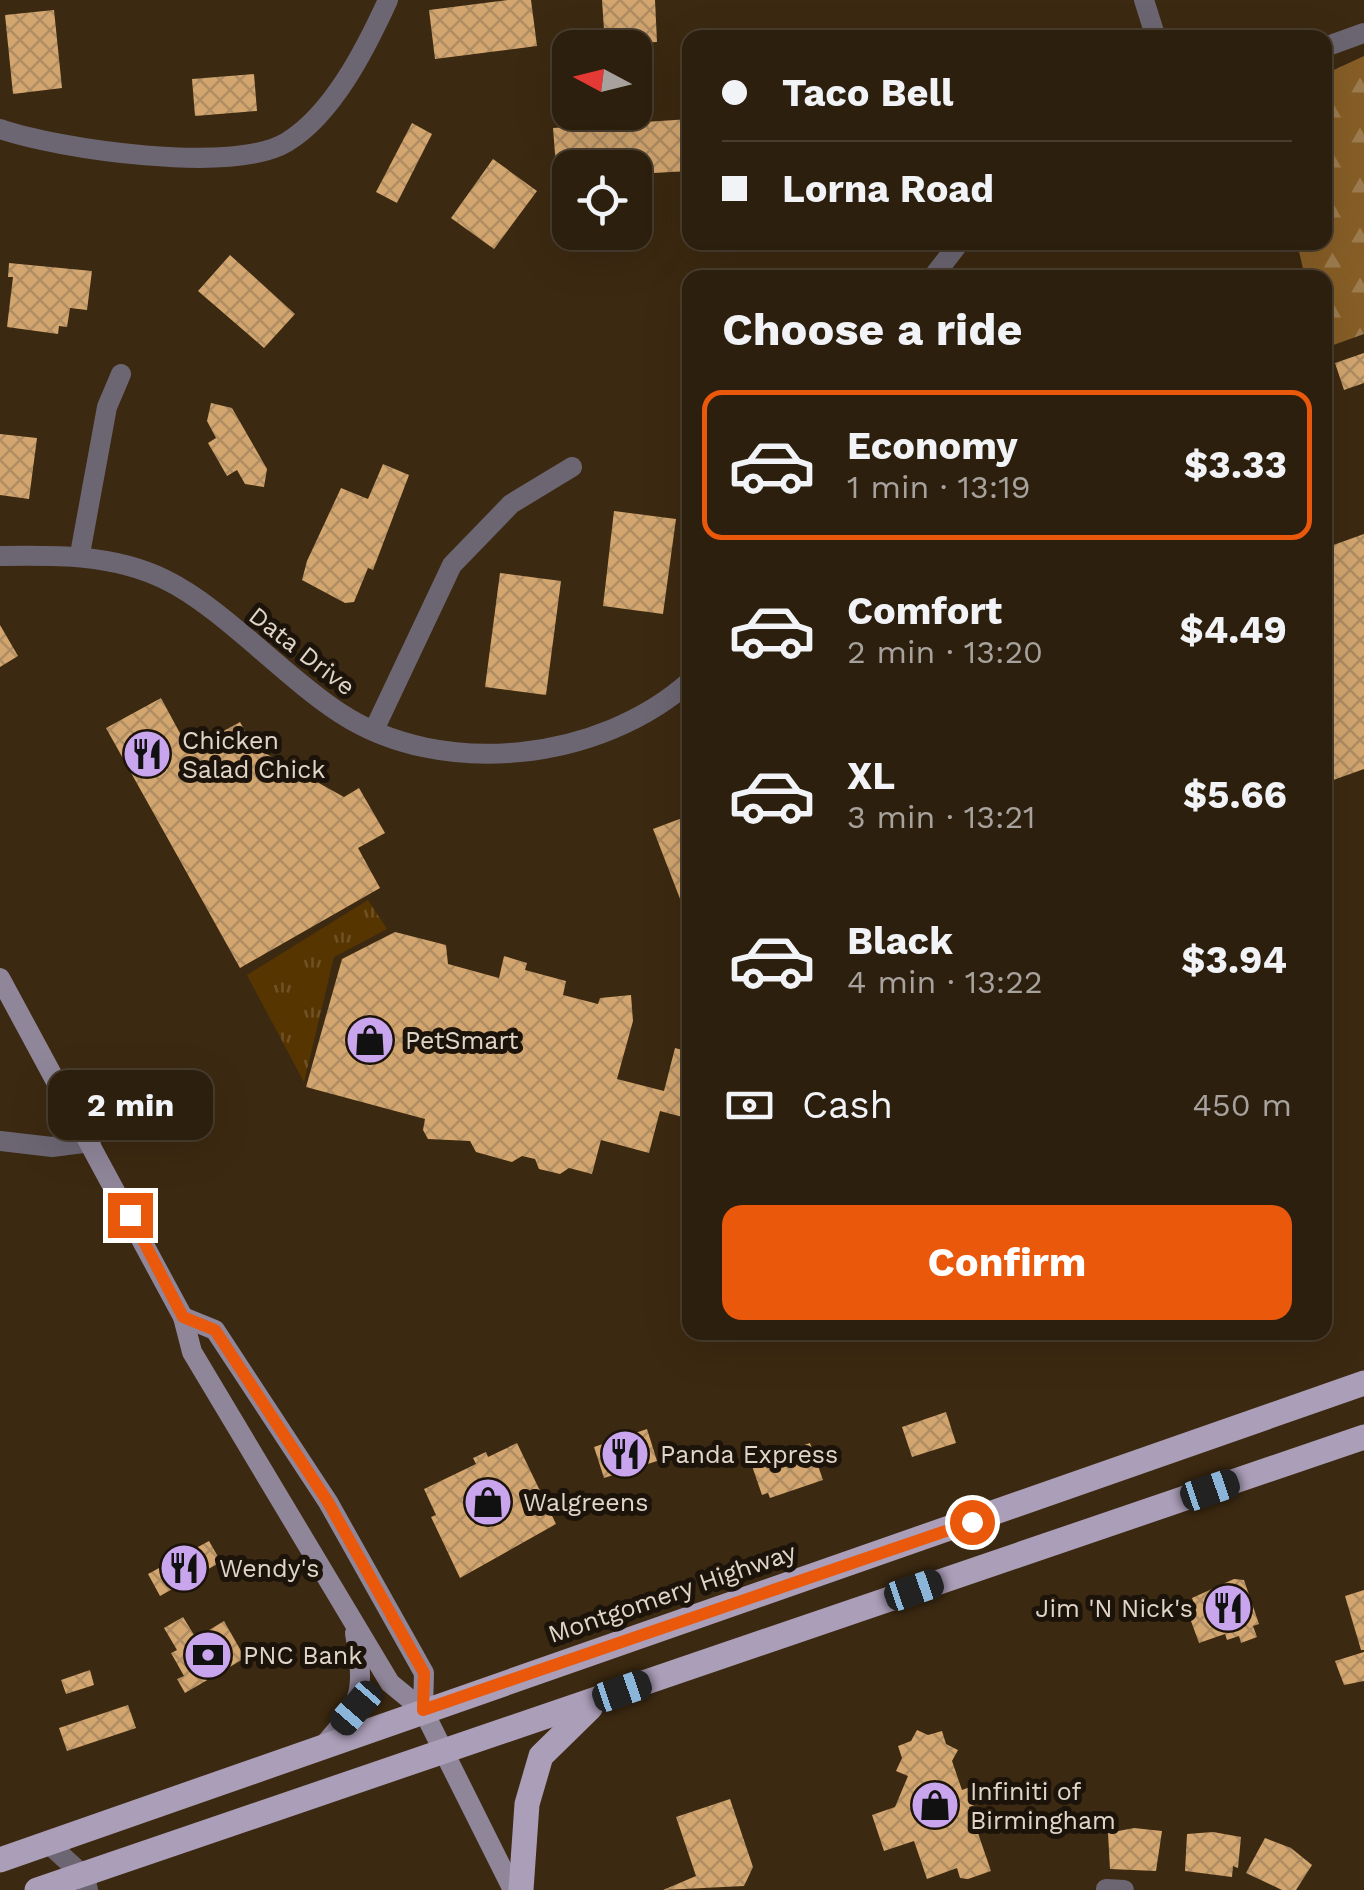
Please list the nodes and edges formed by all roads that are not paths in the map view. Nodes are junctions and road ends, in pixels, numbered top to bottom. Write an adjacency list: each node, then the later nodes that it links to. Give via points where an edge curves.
1 (388, 0): 6 (street, via 356,62 285,144 213,159 110,151)
2 (1144, 0): 3 (street)
3 (1153, 30)
4 (1364, 33): 5 (street)
5 (1332, 44)
6 (0, 128)
7 (954, 250): 8 (street)
8 (938, 270)
9 (121, 374): 11 (street, via 107,407)
10 (572, 468): 14 (street, via 511,504 452,565)
11 (80, 554): 12 (street, Data Drive); 14 (street, Data Drive, via 164,578 331,706)
12 (0, 556)
13 (682, 687): 14 (street, Data Drive, via 639,717 554,748 458,751)
14 (374, 730)
15 (0, 978): 17 (street)
16 (0, 1141): 17 (street, via 52,1147)
17 (91, 1142): 18 (street)
18 (183, 1317): 21 (street, via 192,1352); 23 (street, via 215,1330 328,1502 424,1673)
19 (1364, 1382): 23 (main road, Montgomery Highway)
20 (1364, 1437): 22 (main road)
21 (352, 1621): 23 (street, via 390,1683); 24 (street, via 362,1692)
22 (600, 1698): 25 (main road); 31 (main road, via 541,1756 527,1804)
23 (423, 1710): 24 (main road, Montgomery Highway); 25 (street)
24 (322, 1747): 26 (main road, Montgomery Highway)
25 (448, 1753): 28 (main road); 30 (street)
26 (50, 1845): 27 (main road, Montgomery Highway); 28 (street); 29 (street)
27 (0, 1860)
28 (87, 1883): 29 (main road)
29 (41, 1889)
30 (513, 1890)
31 (521, 1890)

